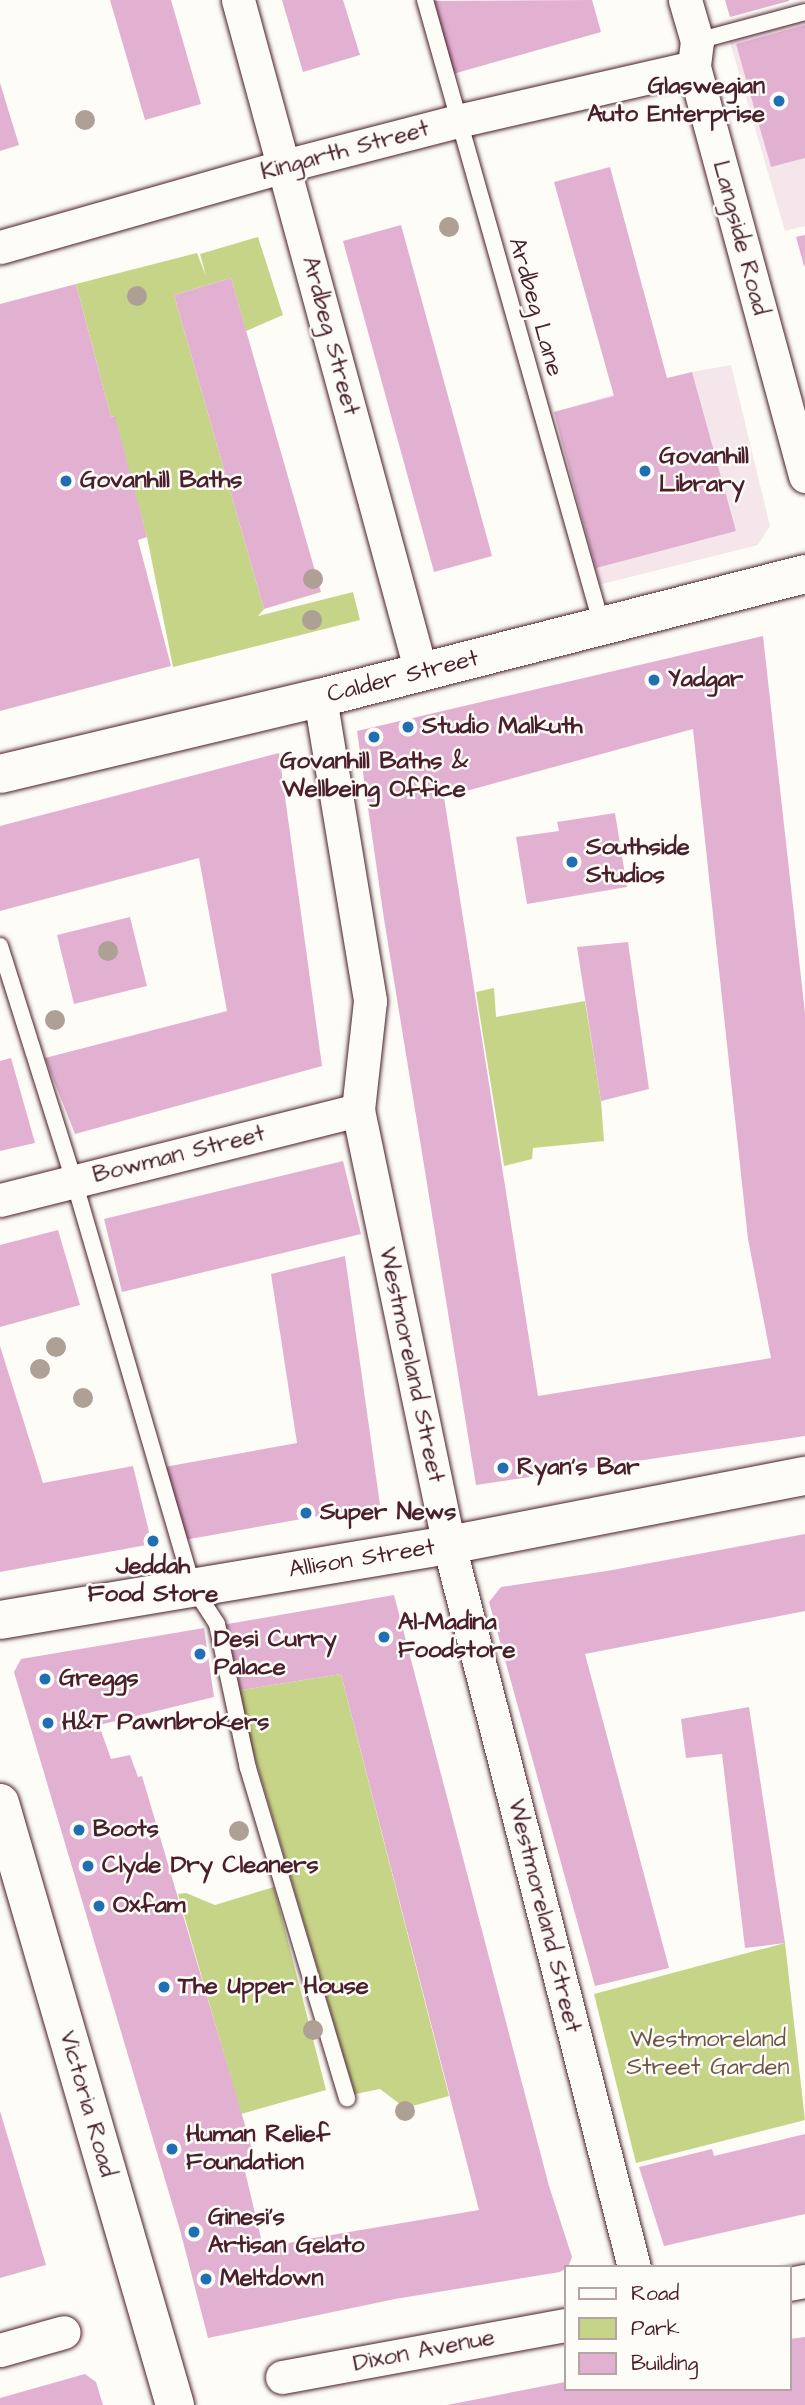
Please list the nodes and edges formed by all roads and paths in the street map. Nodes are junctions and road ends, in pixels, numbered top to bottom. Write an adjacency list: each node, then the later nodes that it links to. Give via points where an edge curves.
1 (238, 0): 7 (street, Ardbeg Street)
2 (425, 0): 6 (lane, Ardbeg Lane)
3 (685, 0): 5 (street, Langside Road)
4 (805, 12): 5 (lane)
5 (695, 54): 6 (street, Kingarth Street); 9 (street, Langside Road)
6 (458, 121): 7 (street, Kingarth Street); 11 (lane, Ardbeg Lane)
7 (284, 166): 8 (street, Kingarth Street); 12 (street, Ardbeg Street)
8 (0, 247)
9 (805, 476)
10 (805, 574): 11 (street, Calder Street)
11 (602, 626): 12 (street, Calder Street)
12 (421, 672): 13 (street, Calder Street)
13 (320, 698): 14 (street, Calder Street); 16 (street, Westmoreland Street, via 370,1001)
14 (0, 774)
15 (0, 946): 17 (lane)
16 (358, 1110): 17 (street, Bowman Street); 20 (street, Westmoreland Street)
17 (74, 1181): 18 (street, Bowman Street); 21 (lane)
18 (0, 1200)
19 (805, 1476): 20 (street, Allison Street)
20 (449, 1545): 21 (street, Allison Street); 25 (street, Westmoreland Street)
21 (193, 1587): 22 (street, Allison Street); 24 (lane, via 217,1625 248,1768)
22 (0, 1620)
23 (0, 1803): 30 (street, Victoria Road)
24 (347, 2099)
25 (633, 2265)
26 (564, 2325): 29 (street, Dixon Avenue)
27 (64, 2332): 28 (street)
28 (0, 2350)
29 (282, 2377)
30 (175, 2405)

